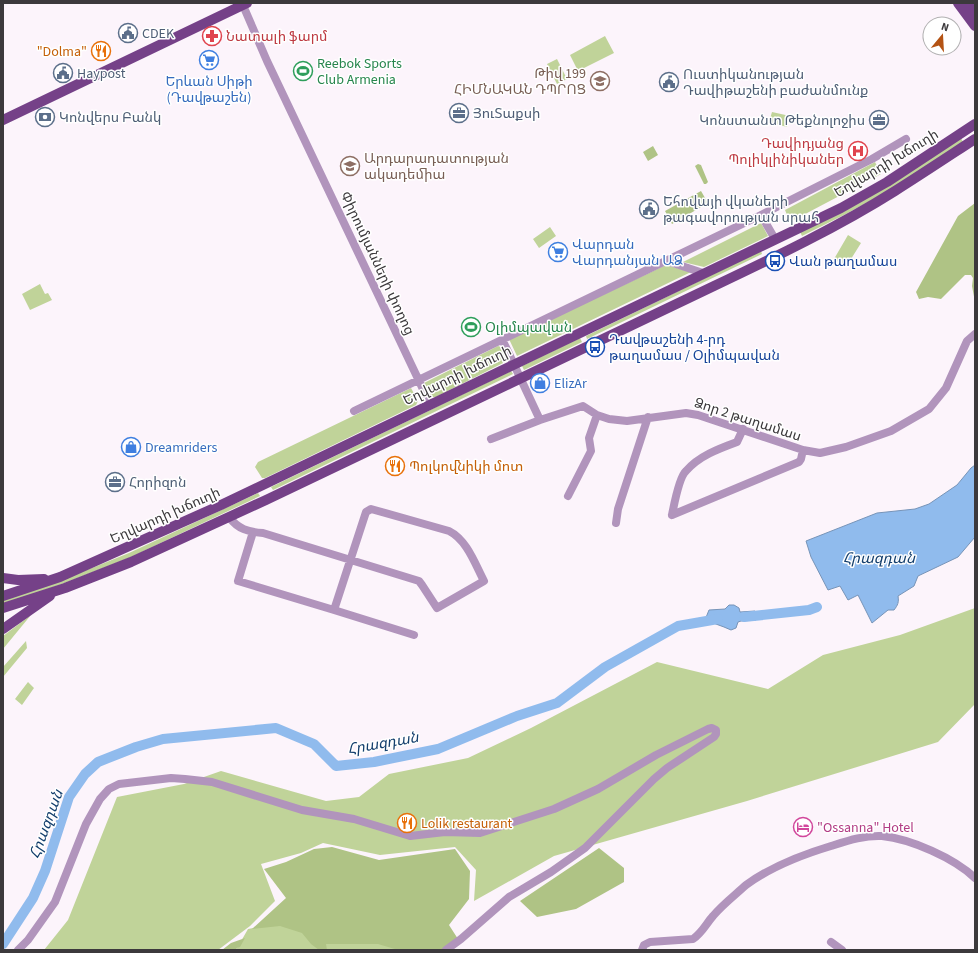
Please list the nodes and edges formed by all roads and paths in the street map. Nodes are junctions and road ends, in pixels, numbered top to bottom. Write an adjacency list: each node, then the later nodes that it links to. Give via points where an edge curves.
1 (243, 3): 6 (main road); 7 (main road); 22 (street, Փիրումյանների փողոց, via 268,62)
2 (958, 3): 5 (main road)
3 (968, 3): 4 (main road)
4 (975, 13)
5 (975, 26)
6 (3, 117)
7 (3, 120)
8 (975, 124): 9 (main road, Եղվարդի խճուղի)
9 (964, 132): 11 (main road); 13 (main road, Եղվարդի խճուղի, via 887,182)
10 (906, 139): 12 (street)
11 (973, 141): 15 (main road, Եղվարդի խճուղի, via 889,194)
12 (761, 215): 14 (street); 16 (street)
13 (793, 231): 14 (main road, Եղվարդի խճուղի); 15 (main road)
14 (775, 239): 17 (main road, Եղվարդի խճուղի)
15 (799, 244): 21 (main road, Եղվարդի խճուղի)
16 (667, 262): 17 (street); 19 (street)
17 (703, 273): 20 (main road, Եղվարդի խճուղի)
18 (975, 334): 30 (street, via 967,341 946,388 929,409 891,431 846,447 820,453)
19 (502, 339): 20 (street); 22 (street)
20 (514, 364): 21 (street); 23 (main road, Եղվարդի խճուղի)
21 (520, 378): 27 (street); 33 (main road, Եղվարդի խճուղի)
22 (418, 380): 23 (street, Փիրումյանների փողոց); 24 (street)
23 (430, 404): 31 (main road, Եղվարդի խճուղի)
24 (354, 411)
25 (597, 415): 26 (street, Ձոր 2 թաղամաս, via 627,421); 27 (street, Ձոր 2 թաղամաս, via 583,406); 32 (street, via 589,438 591,451)
26 (648, 417): 28 (street, Ձոր 2 թաղամաս, via 686,413); 35 (street, via 618,509)
27 (540, 420): 29 (street)
28 (743, 429): 30 (street, Ձոր 2 թաղամաս); 30 (street, Ձոր 2 թաղամաս, via 737,442 707,454 684,472 672,515 799,462)
29 (491, 439)
30 (803, 450)
31 (261, 486): 33 (main road); 38 (main road, Եղվարդի խճուղի)
32 (568, 496)
33 (266, 500): 34 (main road, Եղվարդի խճուղի)
34 (229, 517): 36 (street, via 236,527); 40 (main road, Եղվարդի խճուղի, via 131,562)
35 (616, 523)
36 (253, 532): 37 (street); 43 (street, via 238,581)
37 (350, 560): 37 (street, via 366,512 371,510 456,535 484,581 437,608 418,581); 43 (street)
38 (60, 577): 39 (main road, via 35,580); 41 (main road, Եղվարդի խճուղի)
39 (3, 578)
40 (65, 588): 42 (main road, Եղվարդի խճուղի); 44 (main road)
41 (3, 596)
42 (3, 608)
43 (334, 610): 45 (street)
44 (3, 629)
45 (414, 635)
46 (975, 878): 50 (street, via 955,863 922,848 882,836 864,837 806,854 760,875 726,902 694,940 650,942 644,945)
47 (831, 942): 51 (street)
48 (18, 950): 49 (street, via 55,902 86,824 100,799 108,789 119,784 171,778 212,782 302,810 354,819 410,836 445,832 480,833 554,808 598,789 656,755 712,728 716,730 714,738 654,779 585,848 509,897)
49 (446, 950)
50 (642, 950)
51 (842, 950)

